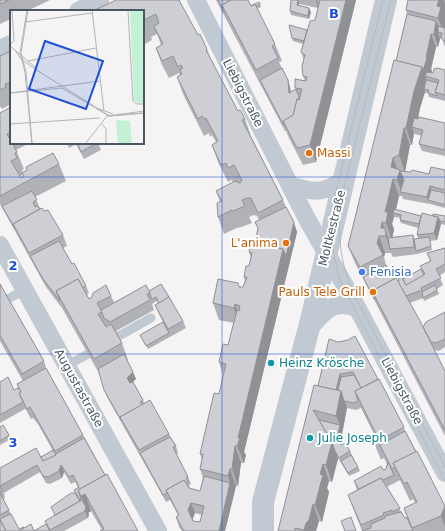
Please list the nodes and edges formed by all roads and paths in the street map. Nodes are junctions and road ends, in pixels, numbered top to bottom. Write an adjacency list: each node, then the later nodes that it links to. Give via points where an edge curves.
1 (100, 0): 4 (street)
2 (196, 0): 8 (street, Liebigstraße)
3 (386, 0): 7 (street, Moltkestraße)
4 (80, 10)
5 (10, 44): 6 (street)
6 (0, 49)
7 (344, 180): 8 (street, via 332,188 320,191); 10 (street, Moltkestraße)
8 (290, 185): 10 (street, Liebigstraße)
9 (0, 245): 11 (street, Augustastraße)
10 (326, 253): 13 (street, Liebigstraße); 15 (street, Moltkestraße)
11 (24, 290): 12 (lane); 18 (street, Augustastraße)
12 (6, 300)
13 (358, 309): 15 (street, via 345,304 335,306); 19 (street, Liebigstraße)
14 (151, 318): 16 (lane)
15 (309, 329): 20 (street, Moltkestraße)
16 (110, 341)
17 (88, 354): 18 (lane)
18 (66, 366): 21 (street, Augustastraße)
19 (445, 473)
20 (263, 502): 22 (street, Moltkestraße); 23 (street, Moltkestraße)
21 (158, 531)
22 (247, 531)
23 (263, 531)

